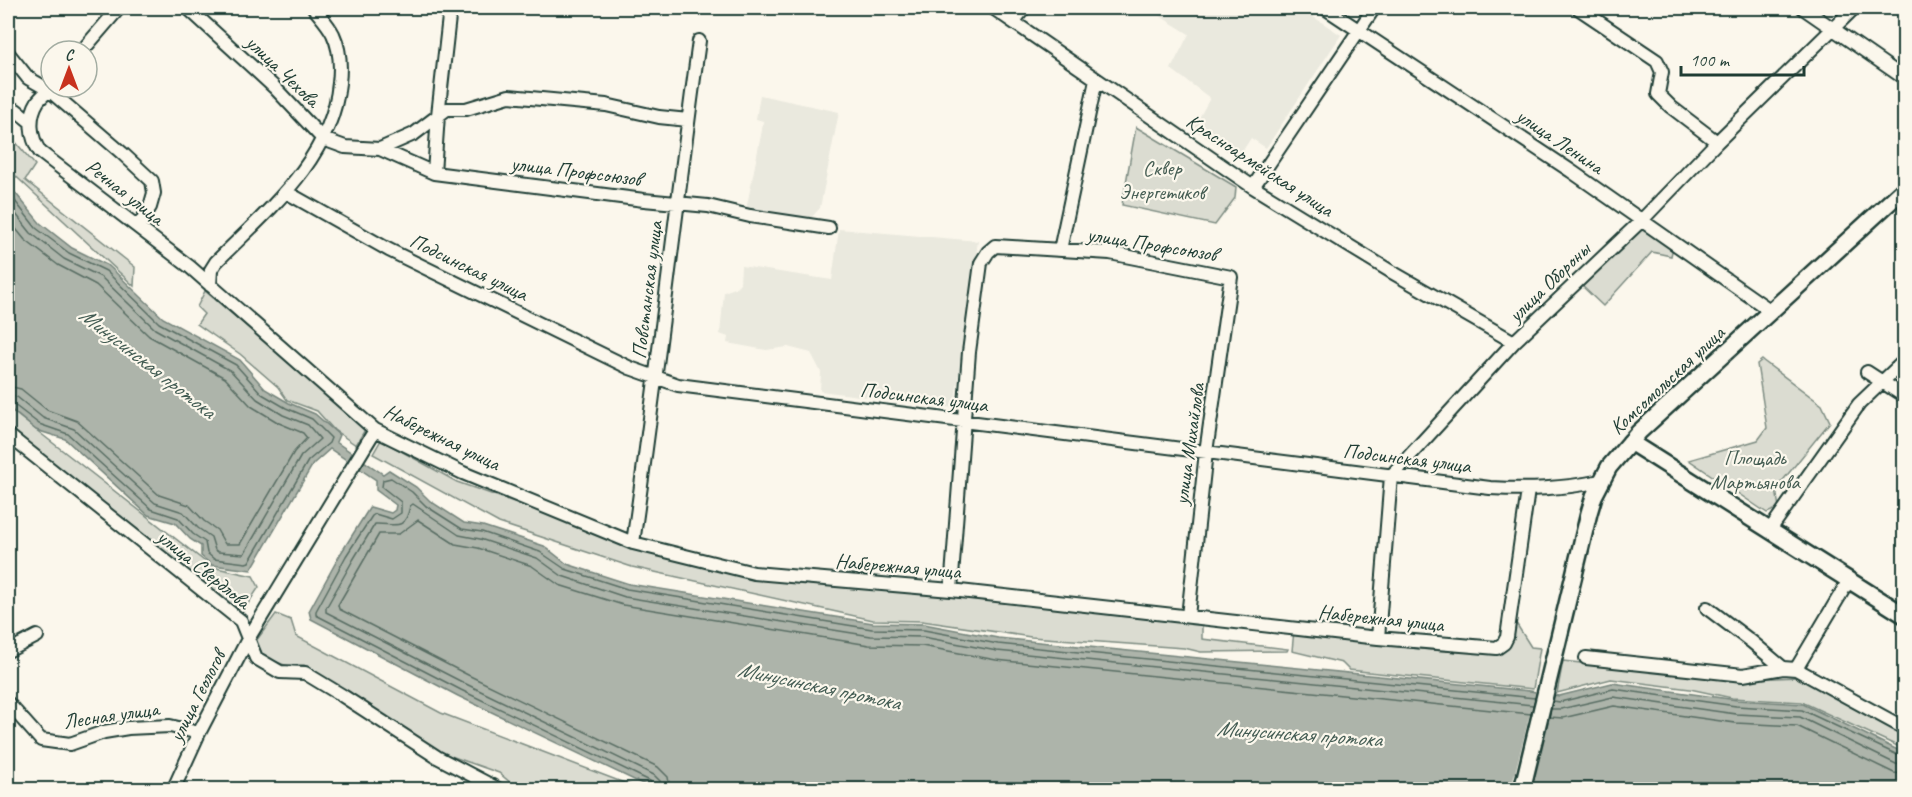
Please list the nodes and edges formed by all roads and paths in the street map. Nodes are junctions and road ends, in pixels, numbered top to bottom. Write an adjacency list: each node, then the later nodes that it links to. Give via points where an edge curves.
1 (119, 8): 15 (street)
2 (188, 8): 27 (street, улица Чехова, via 274,87)
3 (314, 8): 27 (street, via 333,33 341,63 337,102)
4 (450, 8): 24 (street)
5 (993, 8): 12 (street, Красноармейская улица)
6 (1024, 8): 12 (street)
7 (1325, 8): 14 (street, улица Ленина)
8 (1374, 8): 14 (street)
9 (1578, 8): 28 (street, via 1657,61 1662,72 1658,94)
10 (1803, 8): 13 (street)
11 (1854, 8): 13 (street, улица Обороны)
12 (1014, 21): 19 (street, Красноармейская улица)
13 (1834, 28): 18 (street); 28 (street, улица Обороны)
14 (1358, 30): 31 (street); 35 (street, улица Ленина)
15 (92, 39)
16 (699, 41): 25 (street, Повстанская улица)
17 (8, 53): 20 (street, via 28,78)
18 (1905, 78)
19 (1096, 80): 31 (street, Красноармейская улица); 38 (street)
20 (39, 84)
21 (41, 99): 26 (street)
22 (61, 99): 36 (street, via 152,181 152,200)
23 (8, 109): 26 (street, via 16,110)
24 (438, 115): 25 (street, via 447,109 465,109 509,96 606,105); 29 (street, via 414,134); 30 (street)
25 (688, 120): 34 (street, Повстанская улица)
26 (31, 122): 36 (street, Речная улица, via 34,143 40,152)
27 (323, 139): 29 (street, улица Профсоюзов, via 345,147); 33 (street)
28 (1717, 142): 35 (street, улица Обороны)
29 (380, 149): 30 (street, улица Профсоюзов)
30 (434, 173): 34 (street, улица Профсоюзов)
31 (1253, 187): 42 (street, Красноармейская улица)
32 (1905, 189): 41 (main road, Комсомольская улица)
33 (286, 192): 40 (street, via 216,262); 45 (street, Подсинская улица, via 400,255)
34 (677, 202): 37 (street, улица Профсоюзов); 45 (street, Повстанская улица)
35 (1642, 220): 41 (street, улица Ленина); 42 (street, улица Обороны)
36 (138, 227): 40 (street, Речная улица)
37 (829, 228)
38 (1060, 250): 39 (street, улица Профсоюзов, via 1110,253); 48 (street, улица Профсоюзов, via 995,246 981,263)
39 (1231, 277): 52 (street, улица Михайлова)
40 (210, 285): 49 (street, Набережная улица)
41 (1771, 311): 51 (main road, Комсомольская улица)
42 (1514, 342): 53 (street, улица Обороны)
43 (1905, 361): 46 (street)
44 (1867, 372): 46 (street)
45 (657, 378): 48 (street, Подсинская улица, via 678,385); 57 (street, Повстанская улица)
46 (1881, 381): 47 (street); 56 (street, via 1859,404)
47 (1905, 396)
48 (963, 422): 52 (street, Подсинская улица); 59 (street)
49 (375, 430): 57 (street, Набережная улица, via 463,473); 65 (street, улица Геологов)
50 (8, 435): 65 (street, улица Свердлова, via 241,621)
51 (1630, 442): 54 (main road, Комсомольская улица); 56 (main road)
52 (1206, 452): 53 (street, Подсинская улица); 62 (street, улица Михайлова)
53 (1391, 476): 55 (street, Подсинская улица); 64 (street)
54 (1601, 481): 55 (street, Подсинская улица); 75 (main road, Комсомольская улица, via 1589,513)
55 (1528, 490): 64 (street, Набережная улица, via 1504,643 1487,648)
56 (1769, 531): 58 (main road)
57 (633, 543): 59 (street, Набережная улица, via 754,573)
58 (1849, 580): 61 (main road); 69 (street)
59 (951, 590): 62 (street, Набережная улица)
60 (1707, 608): 68 (street)
61 (1905, 615)
62 (1188, 616): 64 (street, Набережная улица)
63 (37, 636): 66 (street)
64 (1378, 638)
65 (248, 639): 72 (street, улица Геологов); 74 (street, улица Свердлова, via 256,658 280,672 305,674 436,757)
66 (8, 651)
67 (1586, 658): 68 (street, via 1743,675)
68 (1783, 668): 69 (street)
69 (1796, 669): 71 (street)
70 (8, 703): 72 (street, Лесная улица, via 41,740 70,744 104,732 170,726)
71 (1905, 728)
72 (199, 733): 73 (street, улица Геологов)
73 (173, 789)
74 (500, 789)
75 (1522, 789)

